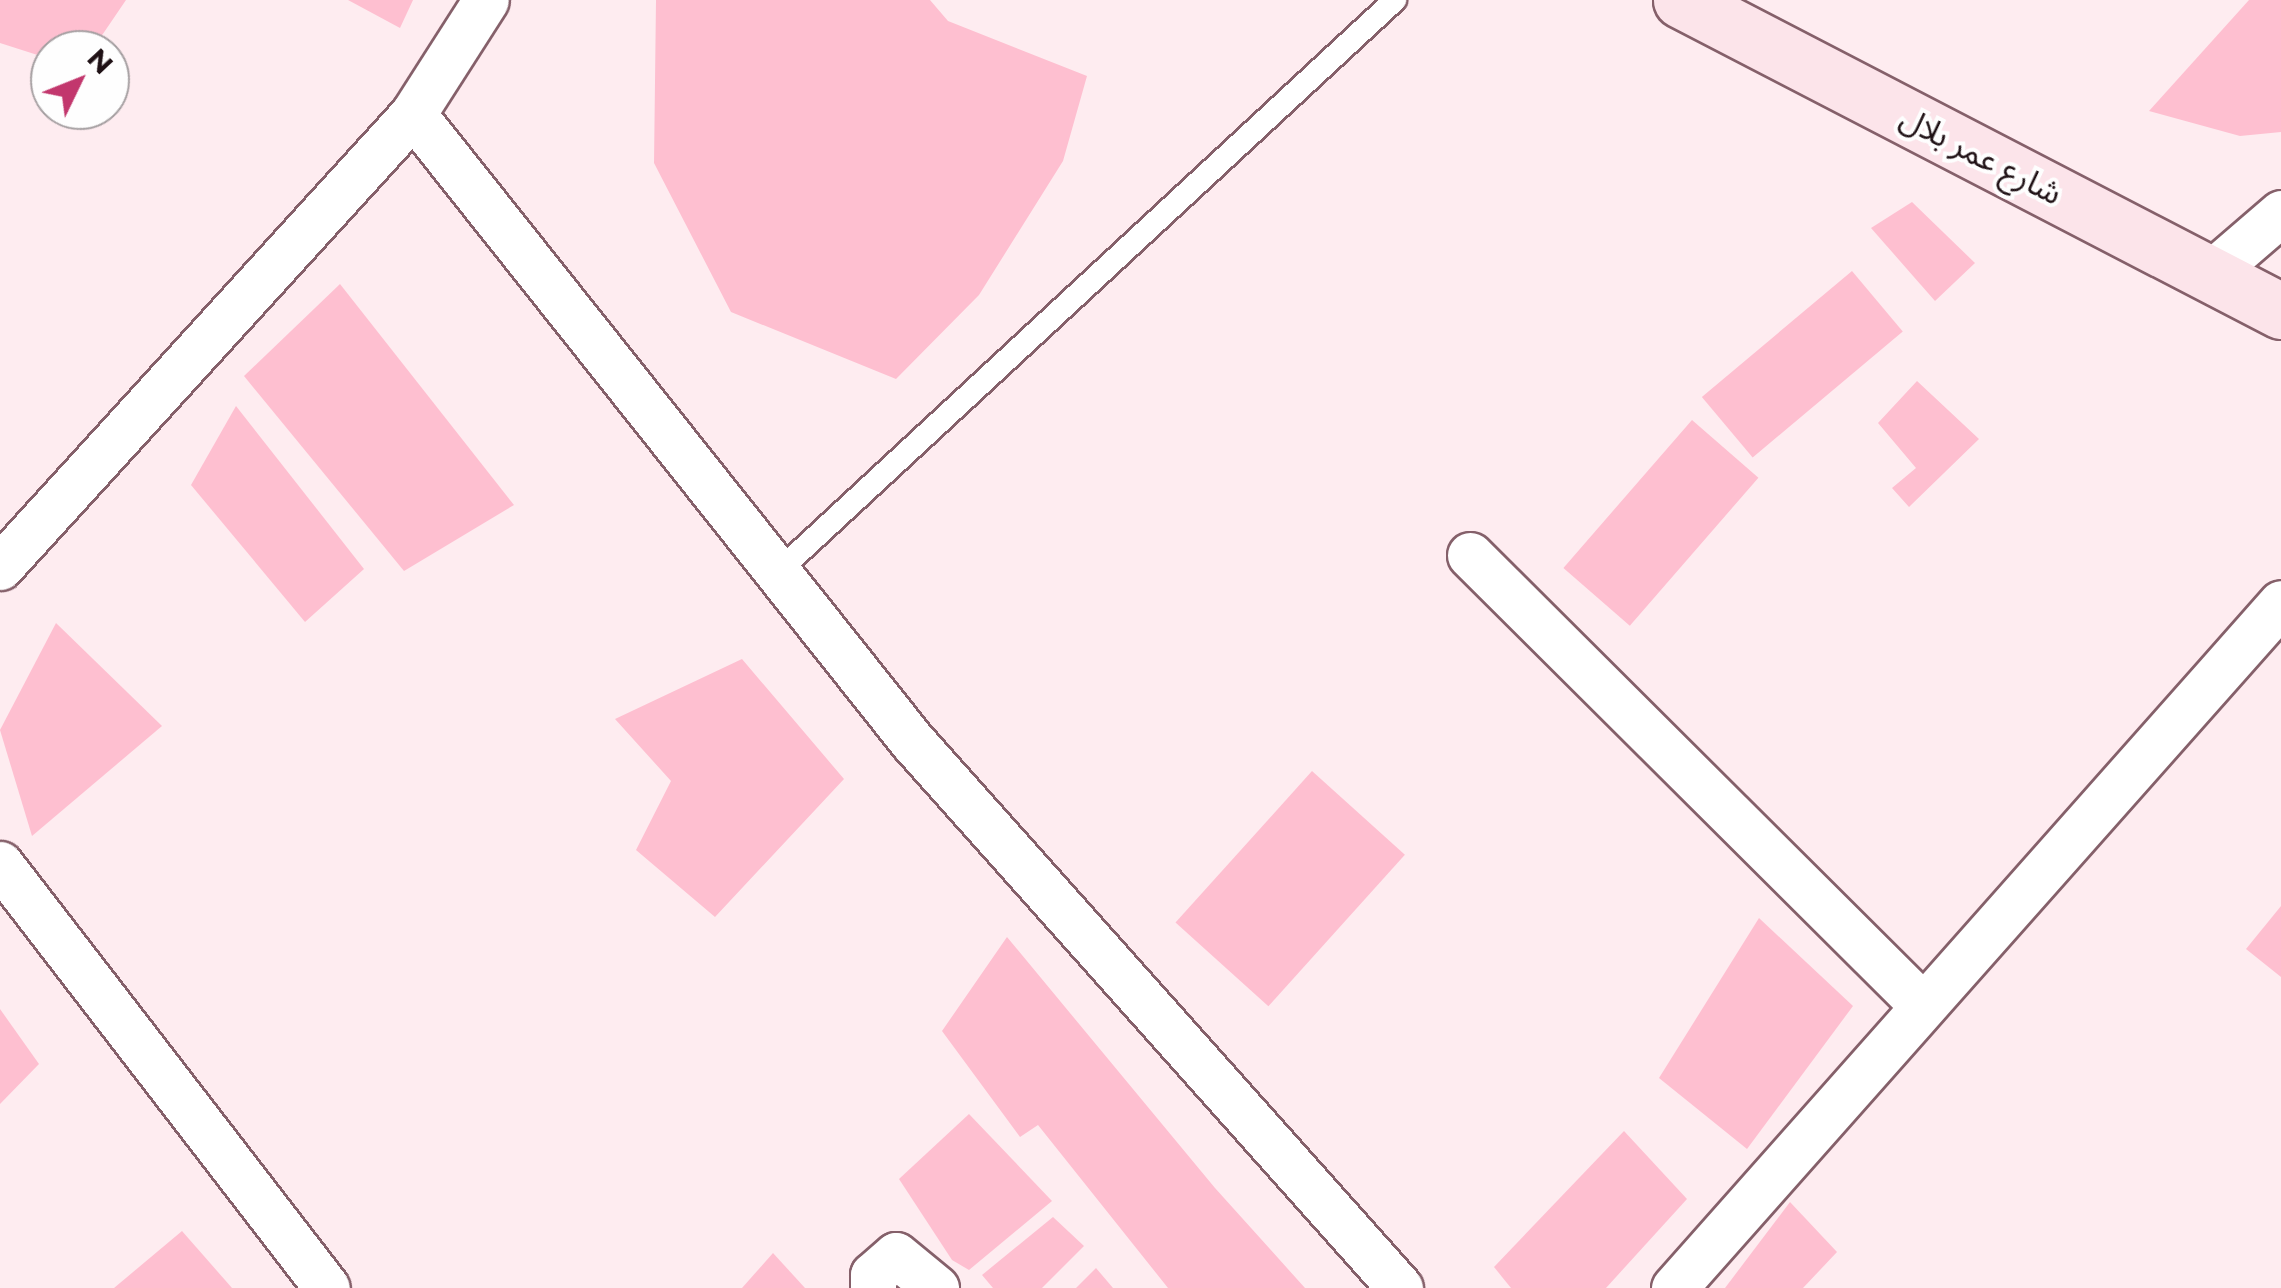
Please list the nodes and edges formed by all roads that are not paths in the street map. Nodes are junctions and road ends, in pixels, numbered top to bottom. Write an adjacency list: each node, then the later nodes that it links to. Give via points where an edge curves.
1 (486, 0): 4 (street)
2 (1394, 0): 10 (lane)
3 (1681, 0): 6 (street, شارع عمر بلال)
4 (413, 114): 9 (street); 10 (street)
5 (2281, 213): 6 (street)
6 (2209, 275): 7 (street, شارع عمر بلال)
7 (2281, 311)
8 (1470, 555): 13 (street)
9 (0, 567)
10 (782, 568): 17 (street, via 912,741)
11 (2281, 603): 13 (street)
12 (0, 864): 14 (street)
13 (1922, 1006): 18 (street)
14 (327, 1288)
15 (873, 1288): 16 (street, via 873,1275 896,1255 908,1256)
16 (936, 1288)
17 (1400, 1288)
18 (1674, 1288)

